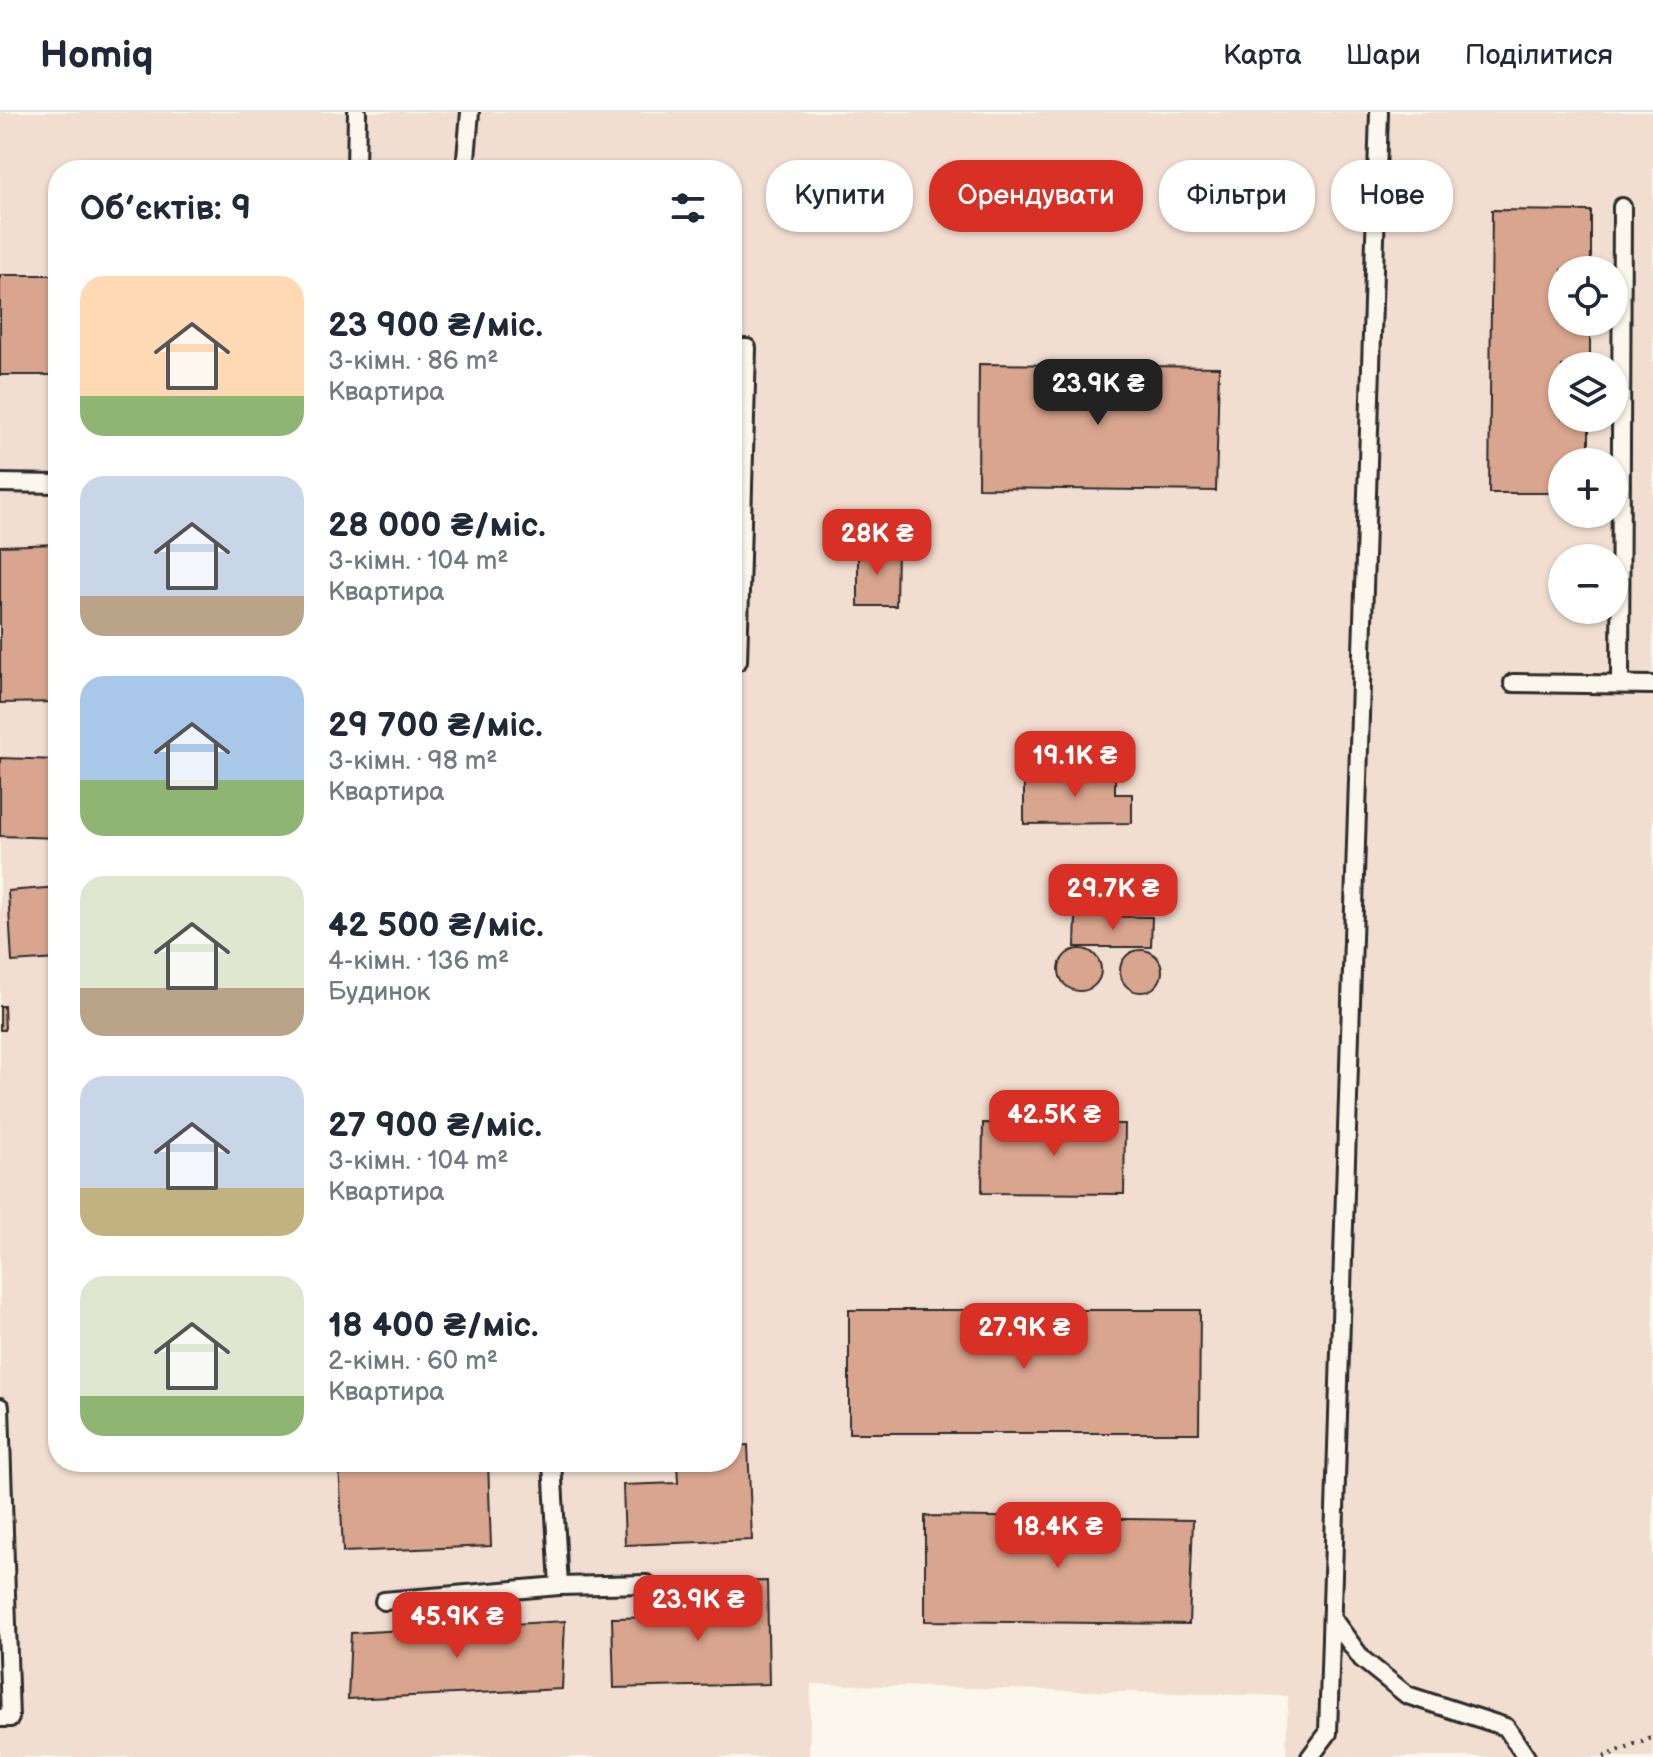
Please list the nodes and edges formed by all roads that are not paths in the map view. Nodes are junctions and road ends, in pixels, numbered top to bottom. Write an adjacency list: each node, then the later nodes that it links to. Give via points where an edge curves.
1 (357, 112): 4 (lane)
2 (470, 112): 5 (lane)
3 (1379, 112): 19 (lane)
4 (356, 160)
5 (466, 160)
6 (1622, 207): 12 (lane)
7 (742, 348): 10 (lane, via 747,348)
8 (0, 483): 9 (lane)
9 (48, 484)
10 (742, 522)
11 (1513, 683): 12 (lane)
12 (1620, 684): 13 (lane)
13 (1653, 685)
14 (0, 1407): 20 (lane, via 10,1718)
15 (554, 1472): 17 (lane)
16 (647, 1584): 17 (lane)
17 (559, 1586): 18 (lane)
18 (384, 1601)
19 (1332, 1618): 21 (lane, via 1328,1733); 22 (lane, via 1362,1659 1407,1695 1506,1727)
20 (0, 1718)
21 (1310, 1757)
22 (1526, 1757)

